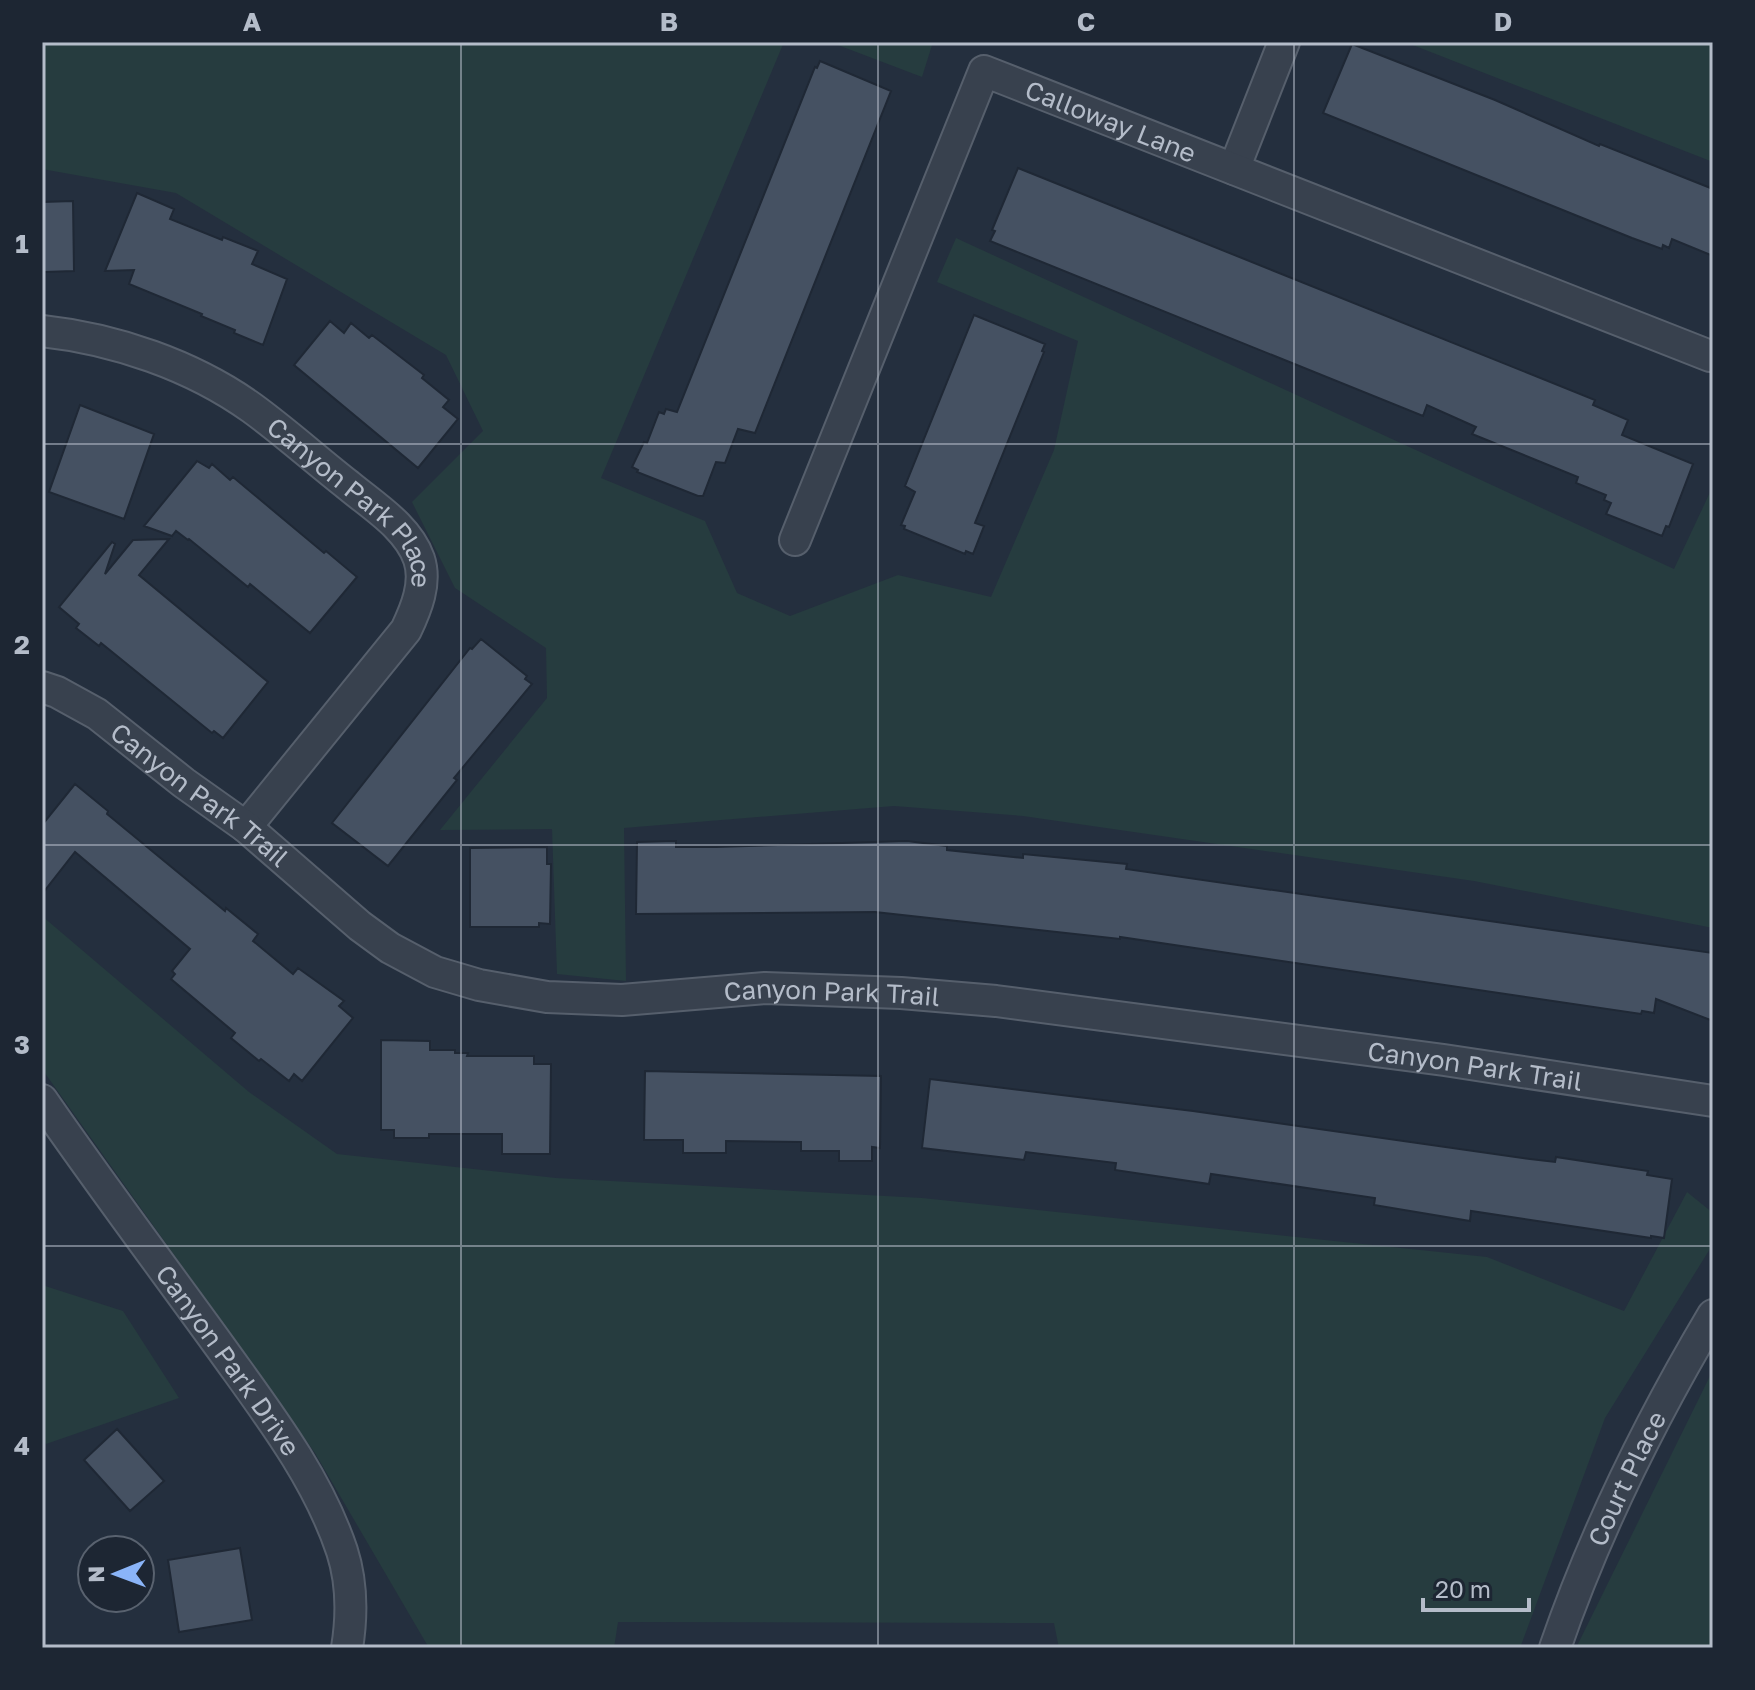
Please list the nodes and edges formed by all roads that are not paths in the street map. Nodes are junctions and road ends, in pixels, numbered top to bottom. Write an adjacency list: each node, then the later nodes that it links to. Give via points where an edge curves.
1 (1284, 42): 2 (street)
2 (1234, 169): 4 (street, Calloway Lane); 5 (street, Calloway Lane, via 984,71)
3 (42, 331): 7 (street, Canyon Park Place, via 74,334 167,362 251,407 396,524 419,560 417,607 406,630)
4 (1710, 356)
5 (795, 540)
6 (42, 687): 7 (street, Canyon Park Trail, via 97,714)
7 (246, 827): 9 (street, Canyon Park Trail, via 390,948 435,972 493,987 547,997 622,1000 765,988 996,1001)
8 (42, 1100): 11 (street, Canyon Park Drive, via 279,1428 322,1503 347,1572)
9 (1713, 1101)
10 (1713, 1315): 12 (street, Court Place, via 1607,1518)
11 (347, 1648)
12 (1555, 1648)

